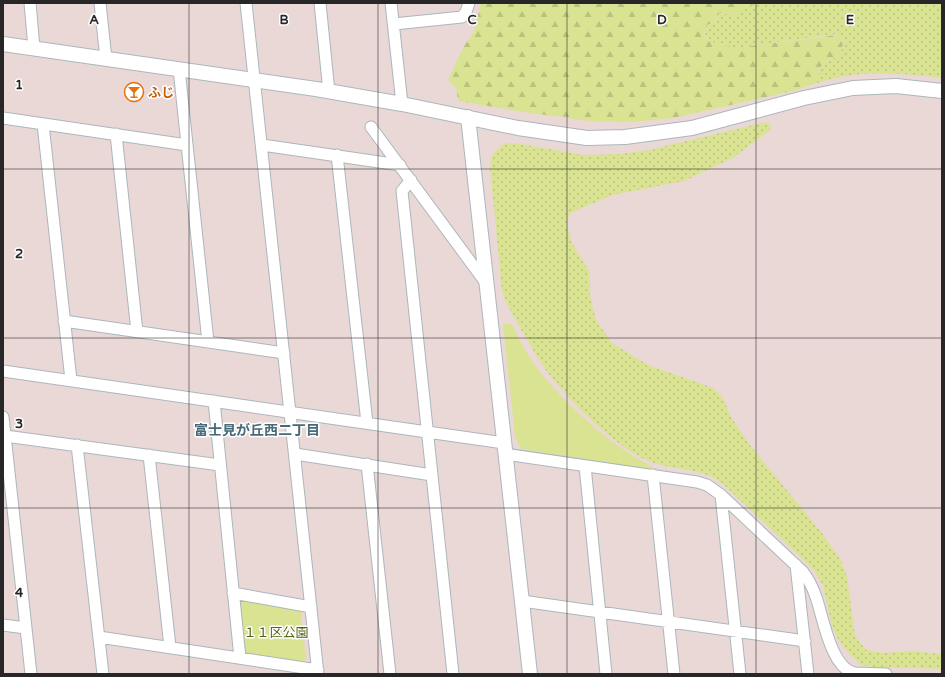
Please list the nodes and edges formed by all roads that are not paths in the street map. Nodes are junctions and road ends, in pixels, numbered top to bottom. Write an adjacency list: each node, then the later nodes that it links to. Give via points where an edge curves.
1 (30, 3): 9 (street)
2 (100, 3): 10 (street)
3 (246, 3): 12 (street)
4 (320, 3): 14 (street)
5 (391, 3): 7 (street)
6 (469, 3): 7 (street, via 462,17)
7 (394, 24): 15 (street)
8 (3, 44): 9 (street)
9 (34, 48): 10 (street)
10 (106, 59): 11 (street)
11 (178, 69): 12 (street); 22 (street)
12 (255, 80): 14 (street); 21 (street)
13 (942, 91): 16 (street, via 896,86 853,88 794,100 692,128 613,138 558,134)
14 (329, 92): 15 (street)
15 (402, 104): 16 (street)
16 (468, 117): 26 (street)
17 (3, 118): 18 (street)
18 (43, 124): 20 (street); 27 (street)
19 (371, 127): 24 (street)
20 (116, 134): 22 (street); 28 (street)
21 (262, 144): 23 (street); 30 (street)
22 (186, 145): 29 (street)
23 (337, 155): 24 (street); 36 (street)
24 (400, 164): 25 (street)
25 (411, 180): 26 (street); 37 (street, via 402,191)
26 (486, 283): 40 (street)
27 (64, 321): 28 (street); 32 (street)
28 (137, 332): 29 (street)
29 (208, 342): 30 (street)
30 (284, 353): 34 (street)
31 (3, 370): 32 (street)
32 (70, 380): 33 (street)
33 (214, 401): 34 (street); 44 (street)
34 (290, 412): 36 (street); 41 (street)
35 (3, 417): 38 (street)
36 (367, 423): 37 (street)
37 (427, 432): 40 (street); 46 (street)
38 (5, 436): 39 (street); 56 (street)
39 (77, 445): 42 (street); 58 (street)
40 (505, 449): 45 (street); 51 (street)
41 (295, 454): 43 (street); 52 (street)
42 (149, 455): 44 (street); 60 (street)
43 (367, 464): 46 (street); 65 (street)
44 (220, 465): 50 (street)
45 (585, 466): 47 (street); 53 (street)
46 (432, 475): 66 (street)
47 (653, 476): 48 (street, via 704,483); 54 (street)
48 (721, 495): 49 (street); 57 (street)
49 (796, 565): 59 (street); 72 (street, via 813,589 838,661 851,672)
50 (233, 593): 52 (street); 61 (street)
51 (522, 601): 53 (street); 67 (street)
52 (311, 607): 62 (street)
53 (600, 612): 54 (street); 68 (street)
54 (668, 621): 57 (street); 69 (street)
55 (3, 625): 56 (street)
56 (26, 628): 63 (street)
57 (735, 632): 59 (street); 70 (street)
58 (99, 637): 60 (street); 64 (street)
59 (805, 641): 71 (street)
60 (170, 647): 61 (street)
61 (240, 658): 62 (street)
62 (318, 672)
63 (31, 674)
64 (103, 674)
65 (390, 674)
66 (453, 674)
67 (530, 674)
68 (606, 674)
69 (674, 674)
70 (740, 674)
71 (808, 674)
72 (880, 674): 73 (street)
73 (886, 674)

